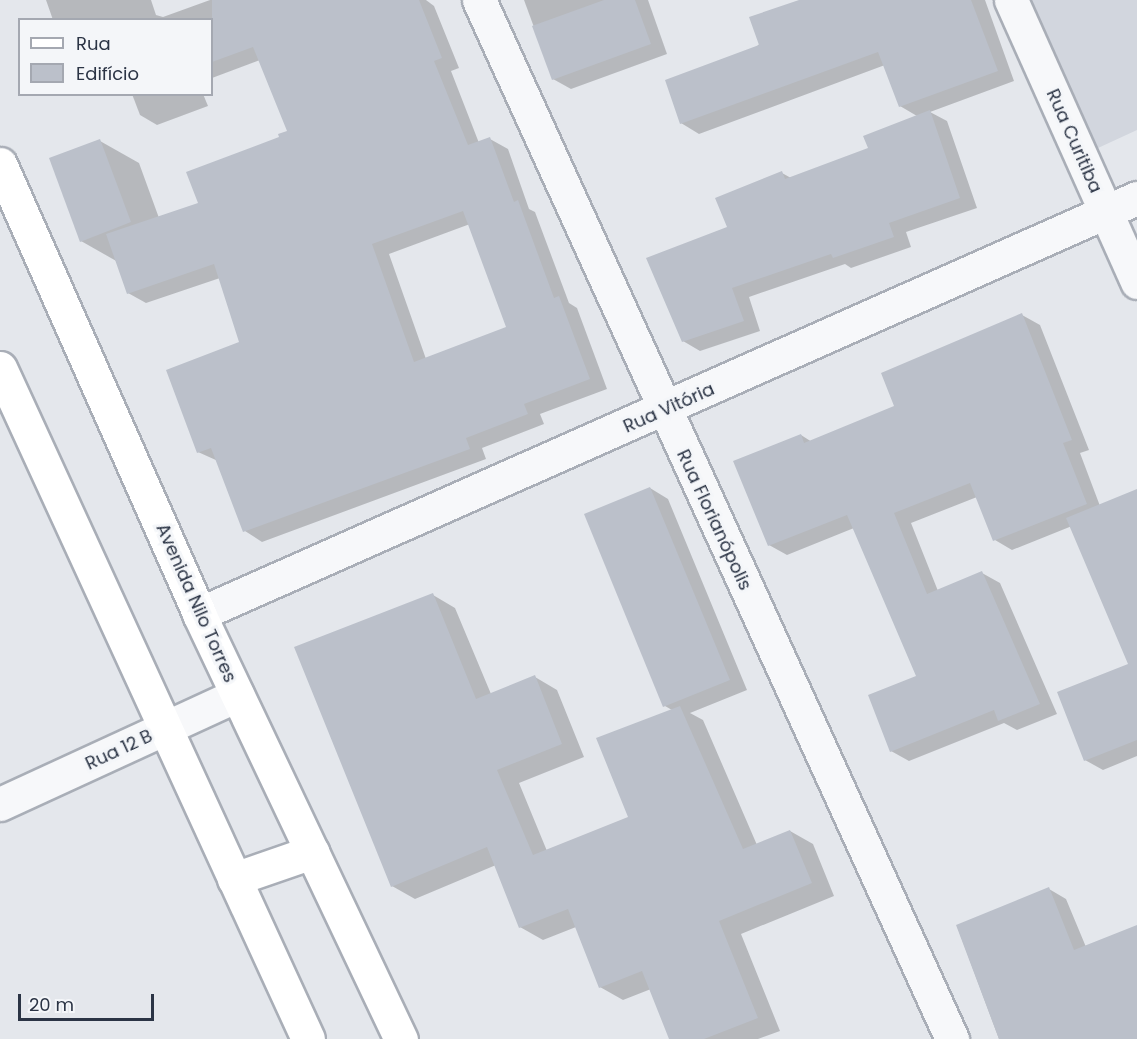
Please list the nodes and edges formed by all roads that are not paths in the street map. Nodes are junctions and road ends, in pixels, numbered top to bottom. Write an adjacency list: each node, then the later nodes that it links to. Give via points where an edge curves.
1 (479, 0): 8 (street, Rua Florianópolis)
2 (1011, 0): 5 (street, Rua Curitiba)
3 (0, 164): 9 (main road, Avenida Nilo Torres)
4 (1137, 198): 5 (street, Rua Vitória)
5 (1106, 212): 6 (street, Rua Curitiba); 8 (street, Rua Vitória)
6 (1137, 282)
7 (0, 368): 11 (main road)
8 (663, 411): 9 (street, Rua Vitória); 17 (street, Rua Florianópolis)
9 (199, 614): 10 (main road, Avenida Nilo Torres)
10 (237, 695): 11 (street, Rua 12 B); 13 (main road, Avenida Nilo Torres)
11 (165, 728): 12 (street, Rua 12 B); 14 (main road)
12 (0, 804)
13 (312, 852): 14 (main road); 16 (main road, Avenida Nilo Torres)
14 (234, 879): 15 (main road)
15 (308, 1039)
16 (401, 1039)
17 (952, 1039)

